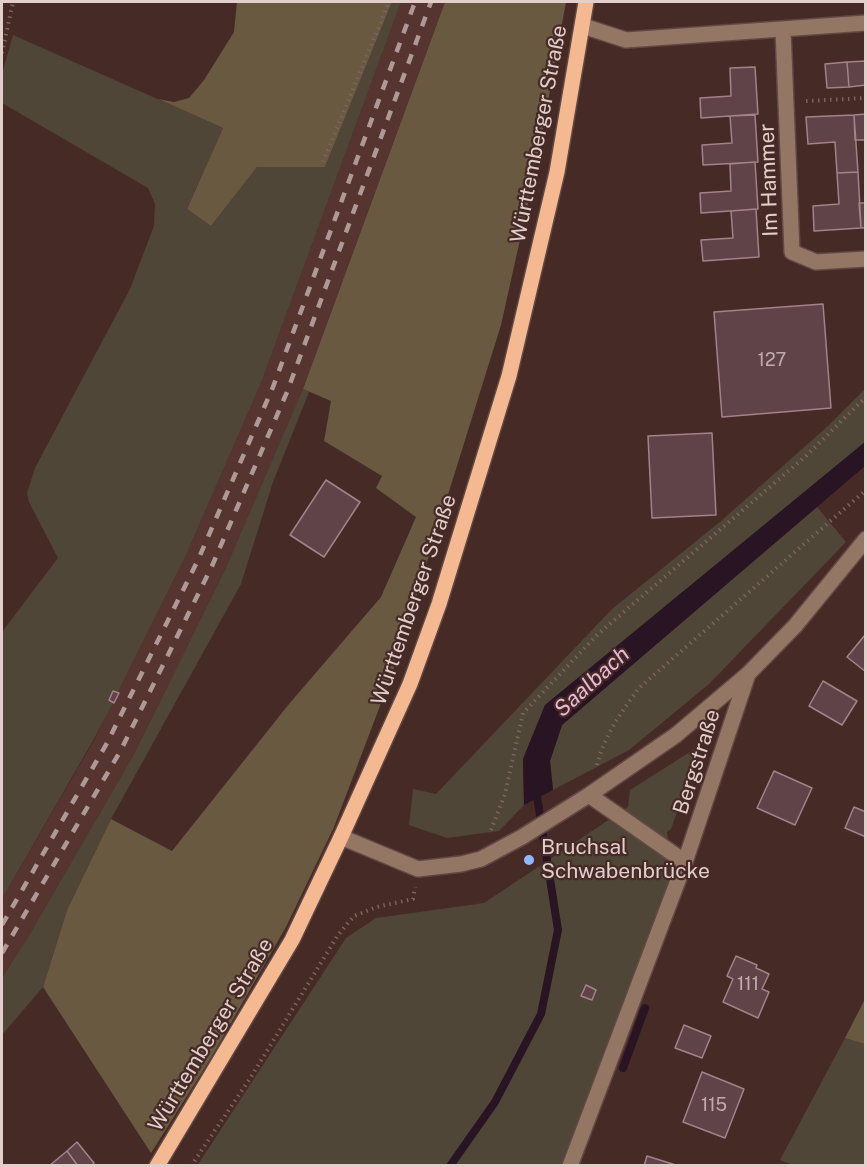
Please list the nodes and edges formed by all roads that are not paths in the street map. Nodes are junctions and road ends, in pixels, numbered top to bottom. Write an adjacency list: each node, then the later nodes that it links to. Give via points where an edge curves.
1 (586, 2): 3 (main road, Württemberger Straße)
2 (866, 23): 4 (street)
3 (583, 26): 4 (street, via 626,40); 9 (main road, Württemberger Straße, via 556,172 509,376 439,604 410,684)
4 (783, 30): 5 (street, Im Hammer, via 792,252 816,262)
5 (866, 259)
6 (866, 539): 7 (street, Bergstraße, via 795,626)
7 (748, 674): 8 (street, via 676,735); 10 (street, Bergstraße)
8 (589, 795): 9 (street, via 522,837 481,859 461,864 418,869); 10 (street)
9 (341, 837): 11 (main road, Württemberger Straße, via 292,940)
10 (686, 862): 12 (street, Bergstraße)
11 (157, 1166)
12 (570, 1166)

